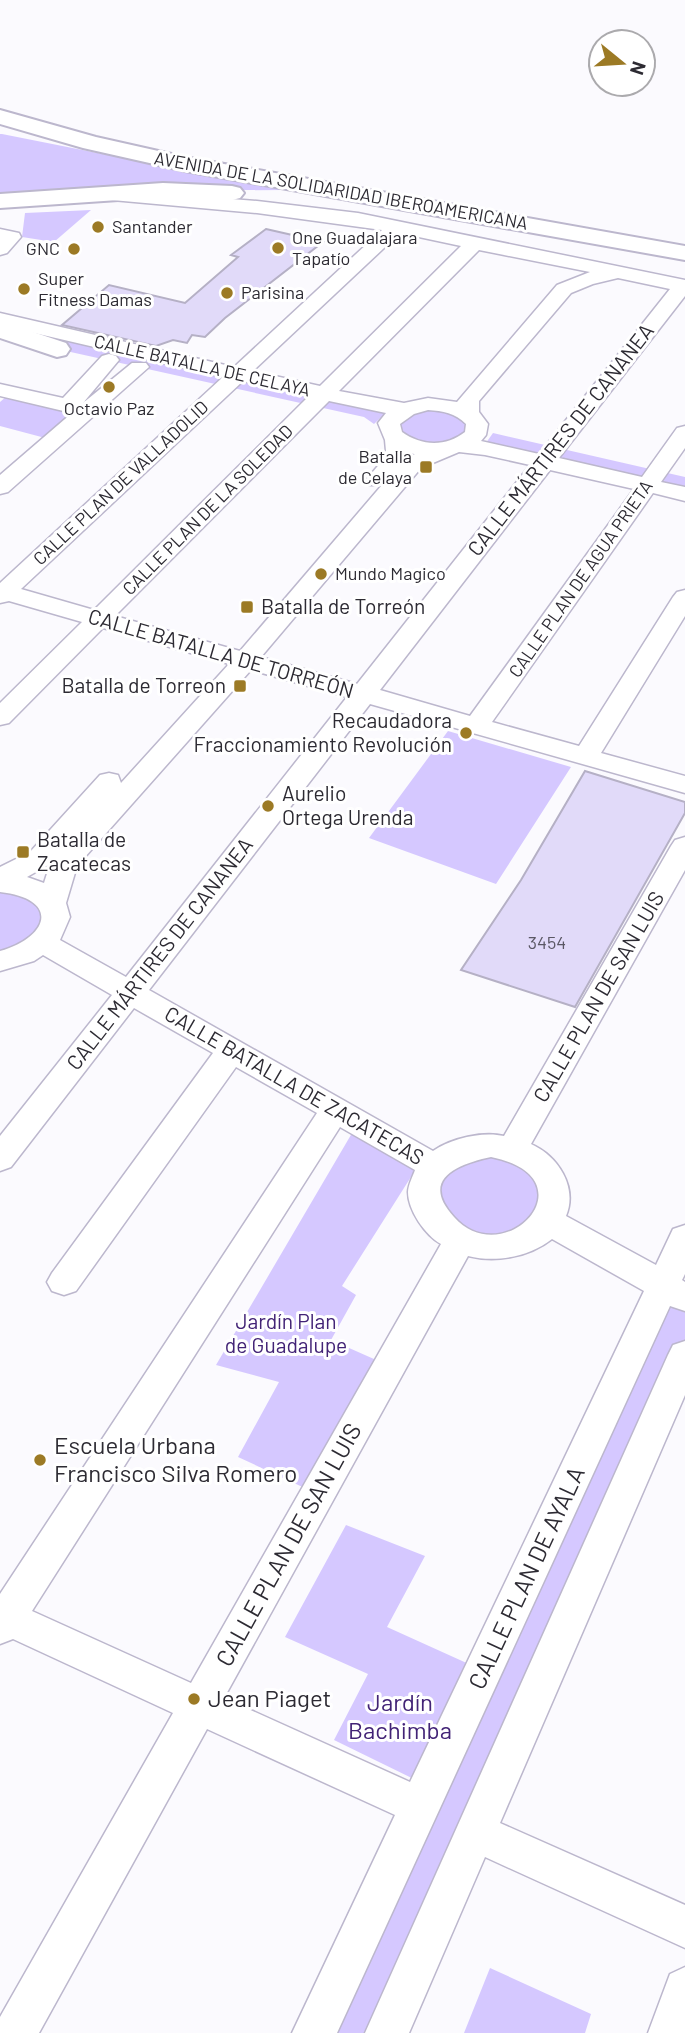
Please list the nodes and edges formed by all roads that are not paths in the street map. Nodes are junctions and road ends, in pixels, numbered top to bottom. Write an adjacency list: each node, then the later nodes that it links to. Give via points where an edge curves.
1 (0, 117): 3 (highway, AVENIDA DE LA SOLIDARIDAD IBEROAMERICANA)
2 (0, 130): 3 (highway)
3 (138, 155): 10 (highway, AVENIDA DE LA SOLIDARIDAD IBEROAMERICANA)
4 (93, 194): 5 (highway, AVENIDA DE LA SOLIDARIDAD IBEROAMERICANA); 6 (street, via 257,207); 13 (highway, AVENIDA DE LA SOLIDARIDAD IBEROAMERICANA, via 200,191 310,200)
5 (0, 201)
6 (396, 227): 8 (street); 20 (street, CALLE PLAN DE VALLADOLID)
7 (0, 235): 9 (street, via 12,237)
8 (475, 243): 11 (street); 22 (street, CALLE PLAN DE LA SOLEDAD)
9 (0, 249)
10 (685, 251)
11 (540, 257): 12 (street); 23 (street, via 549,276 537,296 450,396)
12 (621, 273): 13 (street); 26 (street, via 564,289 468,400)
13 (684, 280): 30 (street, CALLE MÁRTIRES DE CANANEA)
14 (0, 319): 20 (street, CALLE BATALLA DE CELAYA)
15 (0, 329): 17 (highway)
16 (0, 335): 17 (street, CALLE BATALLA DE CELAYA)
17 (57, 349): 18 (street, CALLE BATALLA DE CELAYA)
18 (109, 360): 19 (street, CALLE BATALLA DE CELAYA); 24 (street, via 82,393)
19 (139, 367): 20 (street, CALLE BATALLA DE CELAYA); 24 (street)
20 (231, 380): 22 (street, CALLE BATALLA DE CELAYA); 35 (street, CALLE PLAN DE VALLADOLID)
21 (2, 393): 24 (street)
22 (318, 400): 25 (street, CALLE BATALLA DE CELAYA); 28 (street, CALLE BATALLA DE CELAYA); 37 (street, CALLE PLAN DE LA SOLEDAD)
23 (428, 404): 25 (street); 26 (street, via 450,406)
24 (78, 409): 33 (street)
25 (404, 409): 28 (street, via 389,423)
26 (473, 420): 29 (street, via 470,441); 30 (street)
27 (685, 433): 32 (street, CALLE PLAN DE AGUA PRIETA)
28 (393, 435): 29 (street, CALLE BATALLA DE CELAYA, via 416,448); 38 (street, via 399,449 396,458)
29 (451, 448): 30 (street); 38 (street, via 413,463)
30 (550, 454): 32 (street); 39 (street, CALLE MÁRTIRES DE CANANEA)
31 (685, 477): 32 (street)
32 (653, 478): 34 (street); 41 (street, CALLE PLAN DE AGUA PRIETA)
33 (0, 487)
34 (685, 494)
35 (1, 593): 37 (street, CALLE BATALLA DE TORREÓN)
36 (685, 597): 42 (street)
37 (98, 619): 38 (street, CALLE BATALLA DE TORREÓN); 40 (street, CALLE PLAN DE LA SOLEDAD)
38 (234, 658): 39 (street, CALLE BATALLA DE TORREÓN); 45 (street, via 40,858); 46 (street, via 64,863)
39 (361, 694): 41 (street, CALLE BATALLA DE TORREÓN); 49 (street, CALLE MÁRTIRES DE CANANEA)
40 (0, 717)
41 (476, 726): 42 (street, CALLE BATALLA DE TORREÓN)
42 (585, 757): 43 (street, CALLE BATALLA DE TORREÓN)
43 (685, 785)
44 (685, 846): 52 (street, CALLE PLAN DE SAN LUIS)
45 (0, 881): 46 (street, via 28,886)
46 (52, 903): 47 (street, via 56,923)
47 (44, 943): 48 (street, via 23,956); 49 (street, CALLE BATALLA DE ZACATECAS)
48 (0, 961)
49 (131, 993): 50 (street, CALLE BATALLA DE ZACATECAS); 53 (street, CALLE MÁRTIRES DE CANANEA)
50 (232, 1050): 51 (street, CALLE BATALLA DE ZACATECAS); 58 (street)
51 (335, 1110): 54 (street, CALLE BATALLA DE ZACATECAS); 61 (street)
52 (513, 1149): 54 (street, via 469,1147); 55 (street, via 536,1161 551,1179 556,1200)
53 (0, 1159)
54 (434, 1166): 57 (street, via 426,1179 425,1207 445,1232)
55 (548, 1222): 57 (street, via 533,1236 510,1245); 59 (street)
56 (685, 1238): 59 (street, CALLE PLAN DE AYALA)
57 (460, 1240): 62 (street, CALLE PLAN DE SAN LUIS)
58 (64, 1282)
59 (674, 1292): 63 (street, CALLE PLAN DE AYALA)
60 (685, 1355): 64 (street)
61 (2, 1620): 62 (street)
62 (199, 1706): 63 (street); 67 (street, CALLE PLAN DE SAN LUIS)
63 (421, 1807): 68 (street, CALLE PLAN DE AYALA)
64 (475, 1832): 65 (street); 69 (street)
65 (685, 1927)
66 (685, 1989): 70 (street)
67 (15, 2033)
68 (314, 2033)
69 (387, 2033)
70 (670, 2033)

